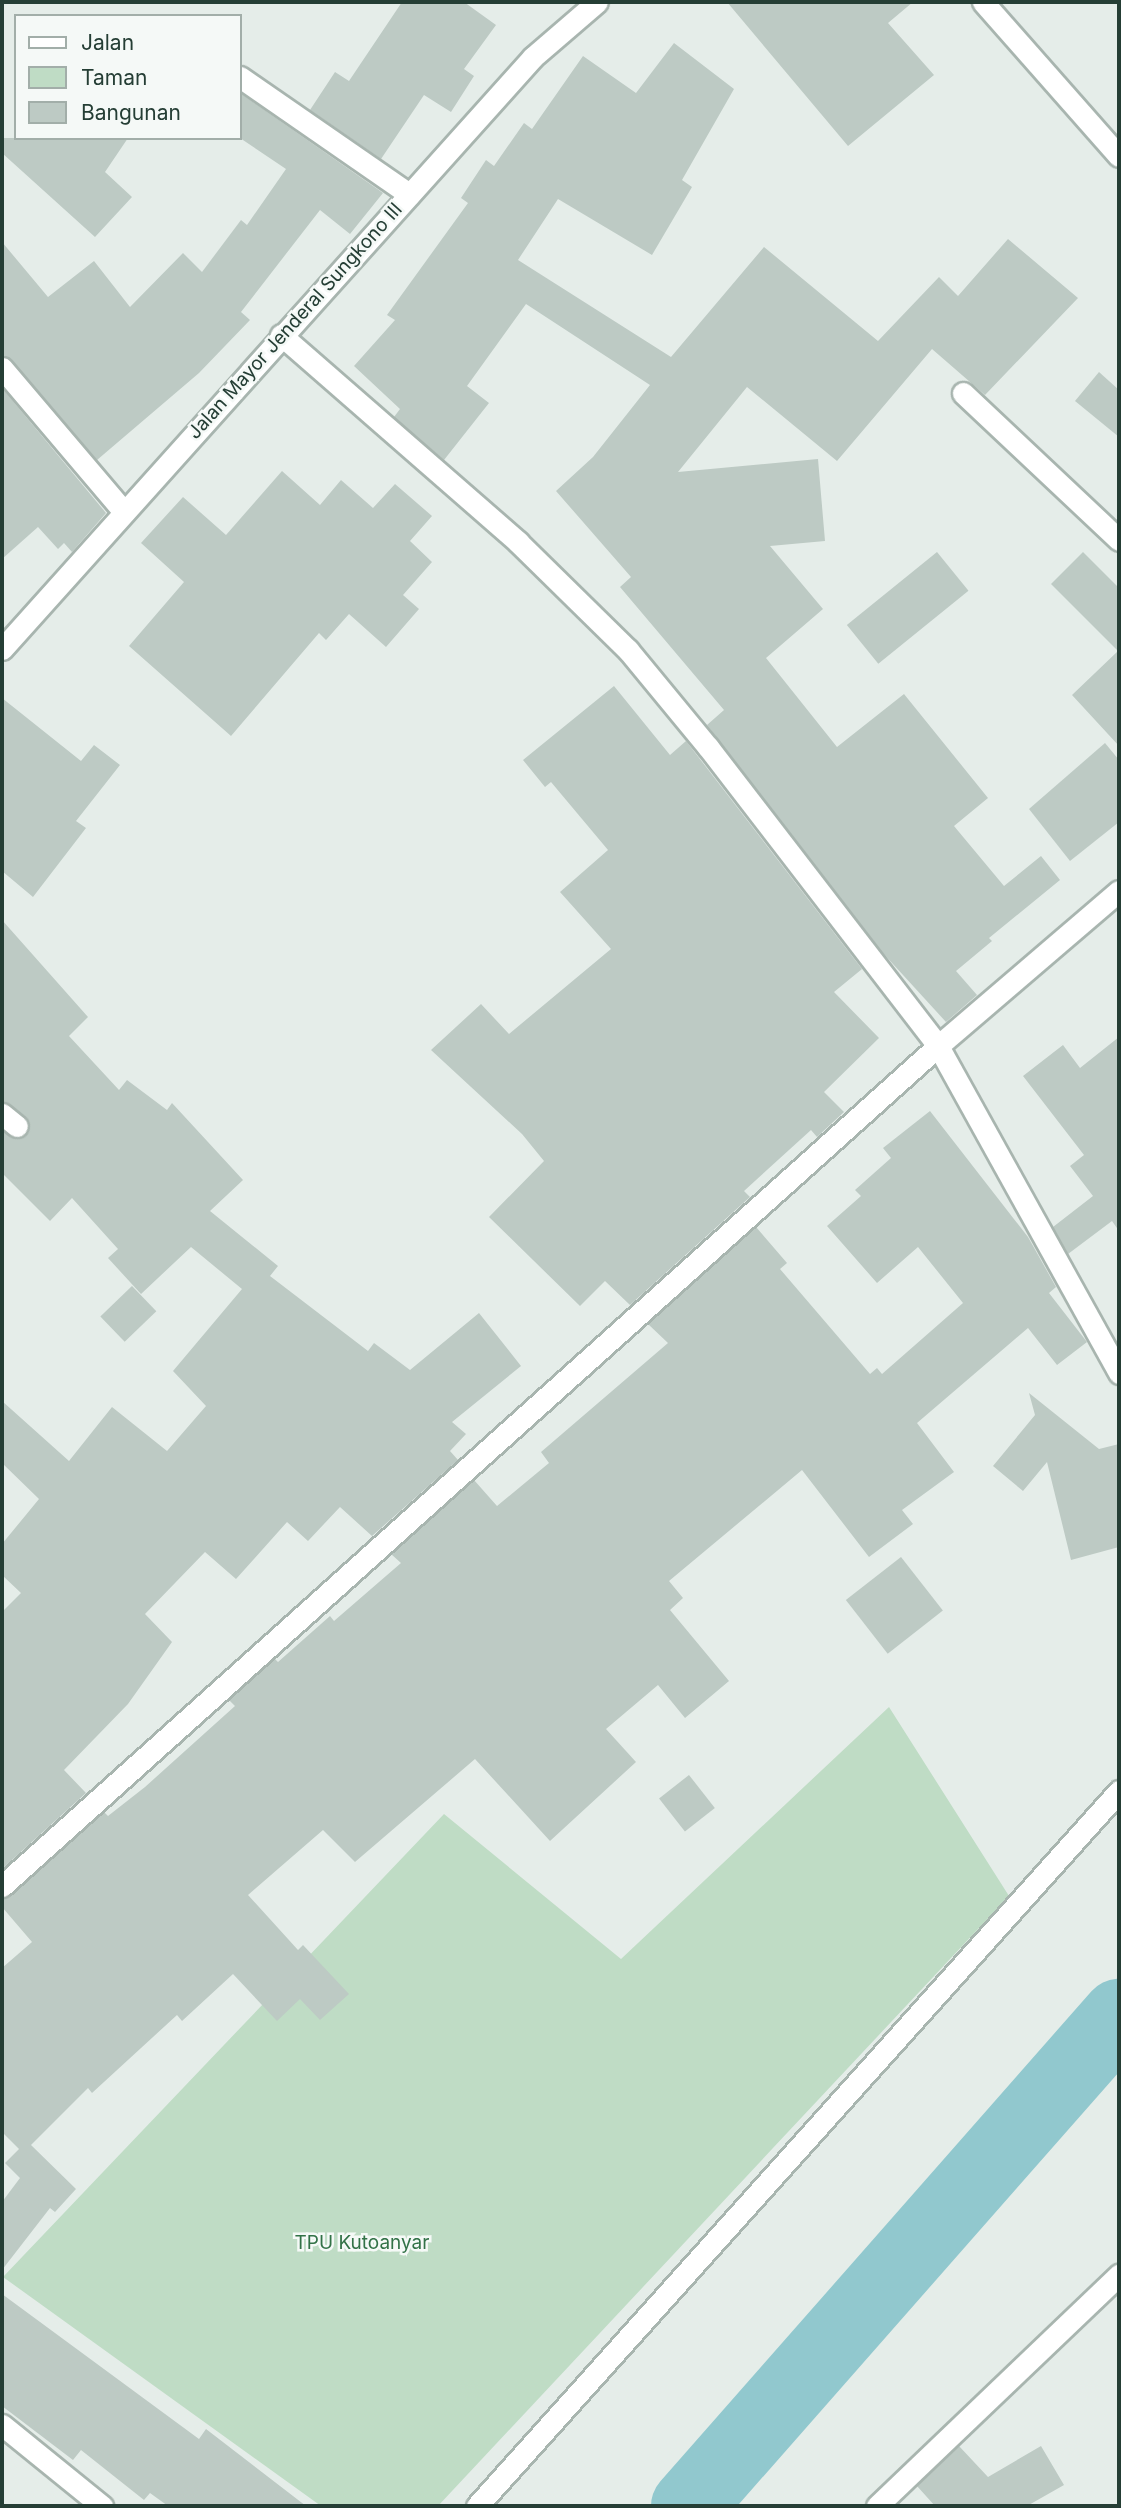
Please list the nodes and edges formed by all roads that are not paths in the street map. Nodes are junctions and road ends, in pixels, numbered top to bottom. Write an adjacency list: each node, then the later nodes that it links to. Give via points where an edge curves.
1 (597, 2): 5 (street, Jalan Mayor Jenderal Sungkono III, via 533,57)
2 (983, 2): 4 (street)
3 (242, 78): 5 (street)
4 (1119, 156)
5 (409, 194): 6 (street, Jalan Mayor Jenderal Sungkono III)
6 (281, 335): 9 (street, Jalan Mayor Jenderal Sungkono III); 13 (street, via 518,542 628,650)
7 (2, 368): 9 (street)
8 (963, 393): 10 (street)
9 (124, 512): 11 (street, Jalan Mayor Jenderal Sungkono III)
10 (1119, 540)
11 (2, 649)
12 (1119, 891): 13 (street)
13 (938, 1046): 14 (street); 16 (street)
14 (1119, 1373)
15 (1119, 1791): 20 (street)
16 (2, 1886)
17 (1119, 2276): 21 (street)
18 (2, 2425): 19 (street)
19 (102, 2506)
20 (477, 2506)
21 (877, 2506)

